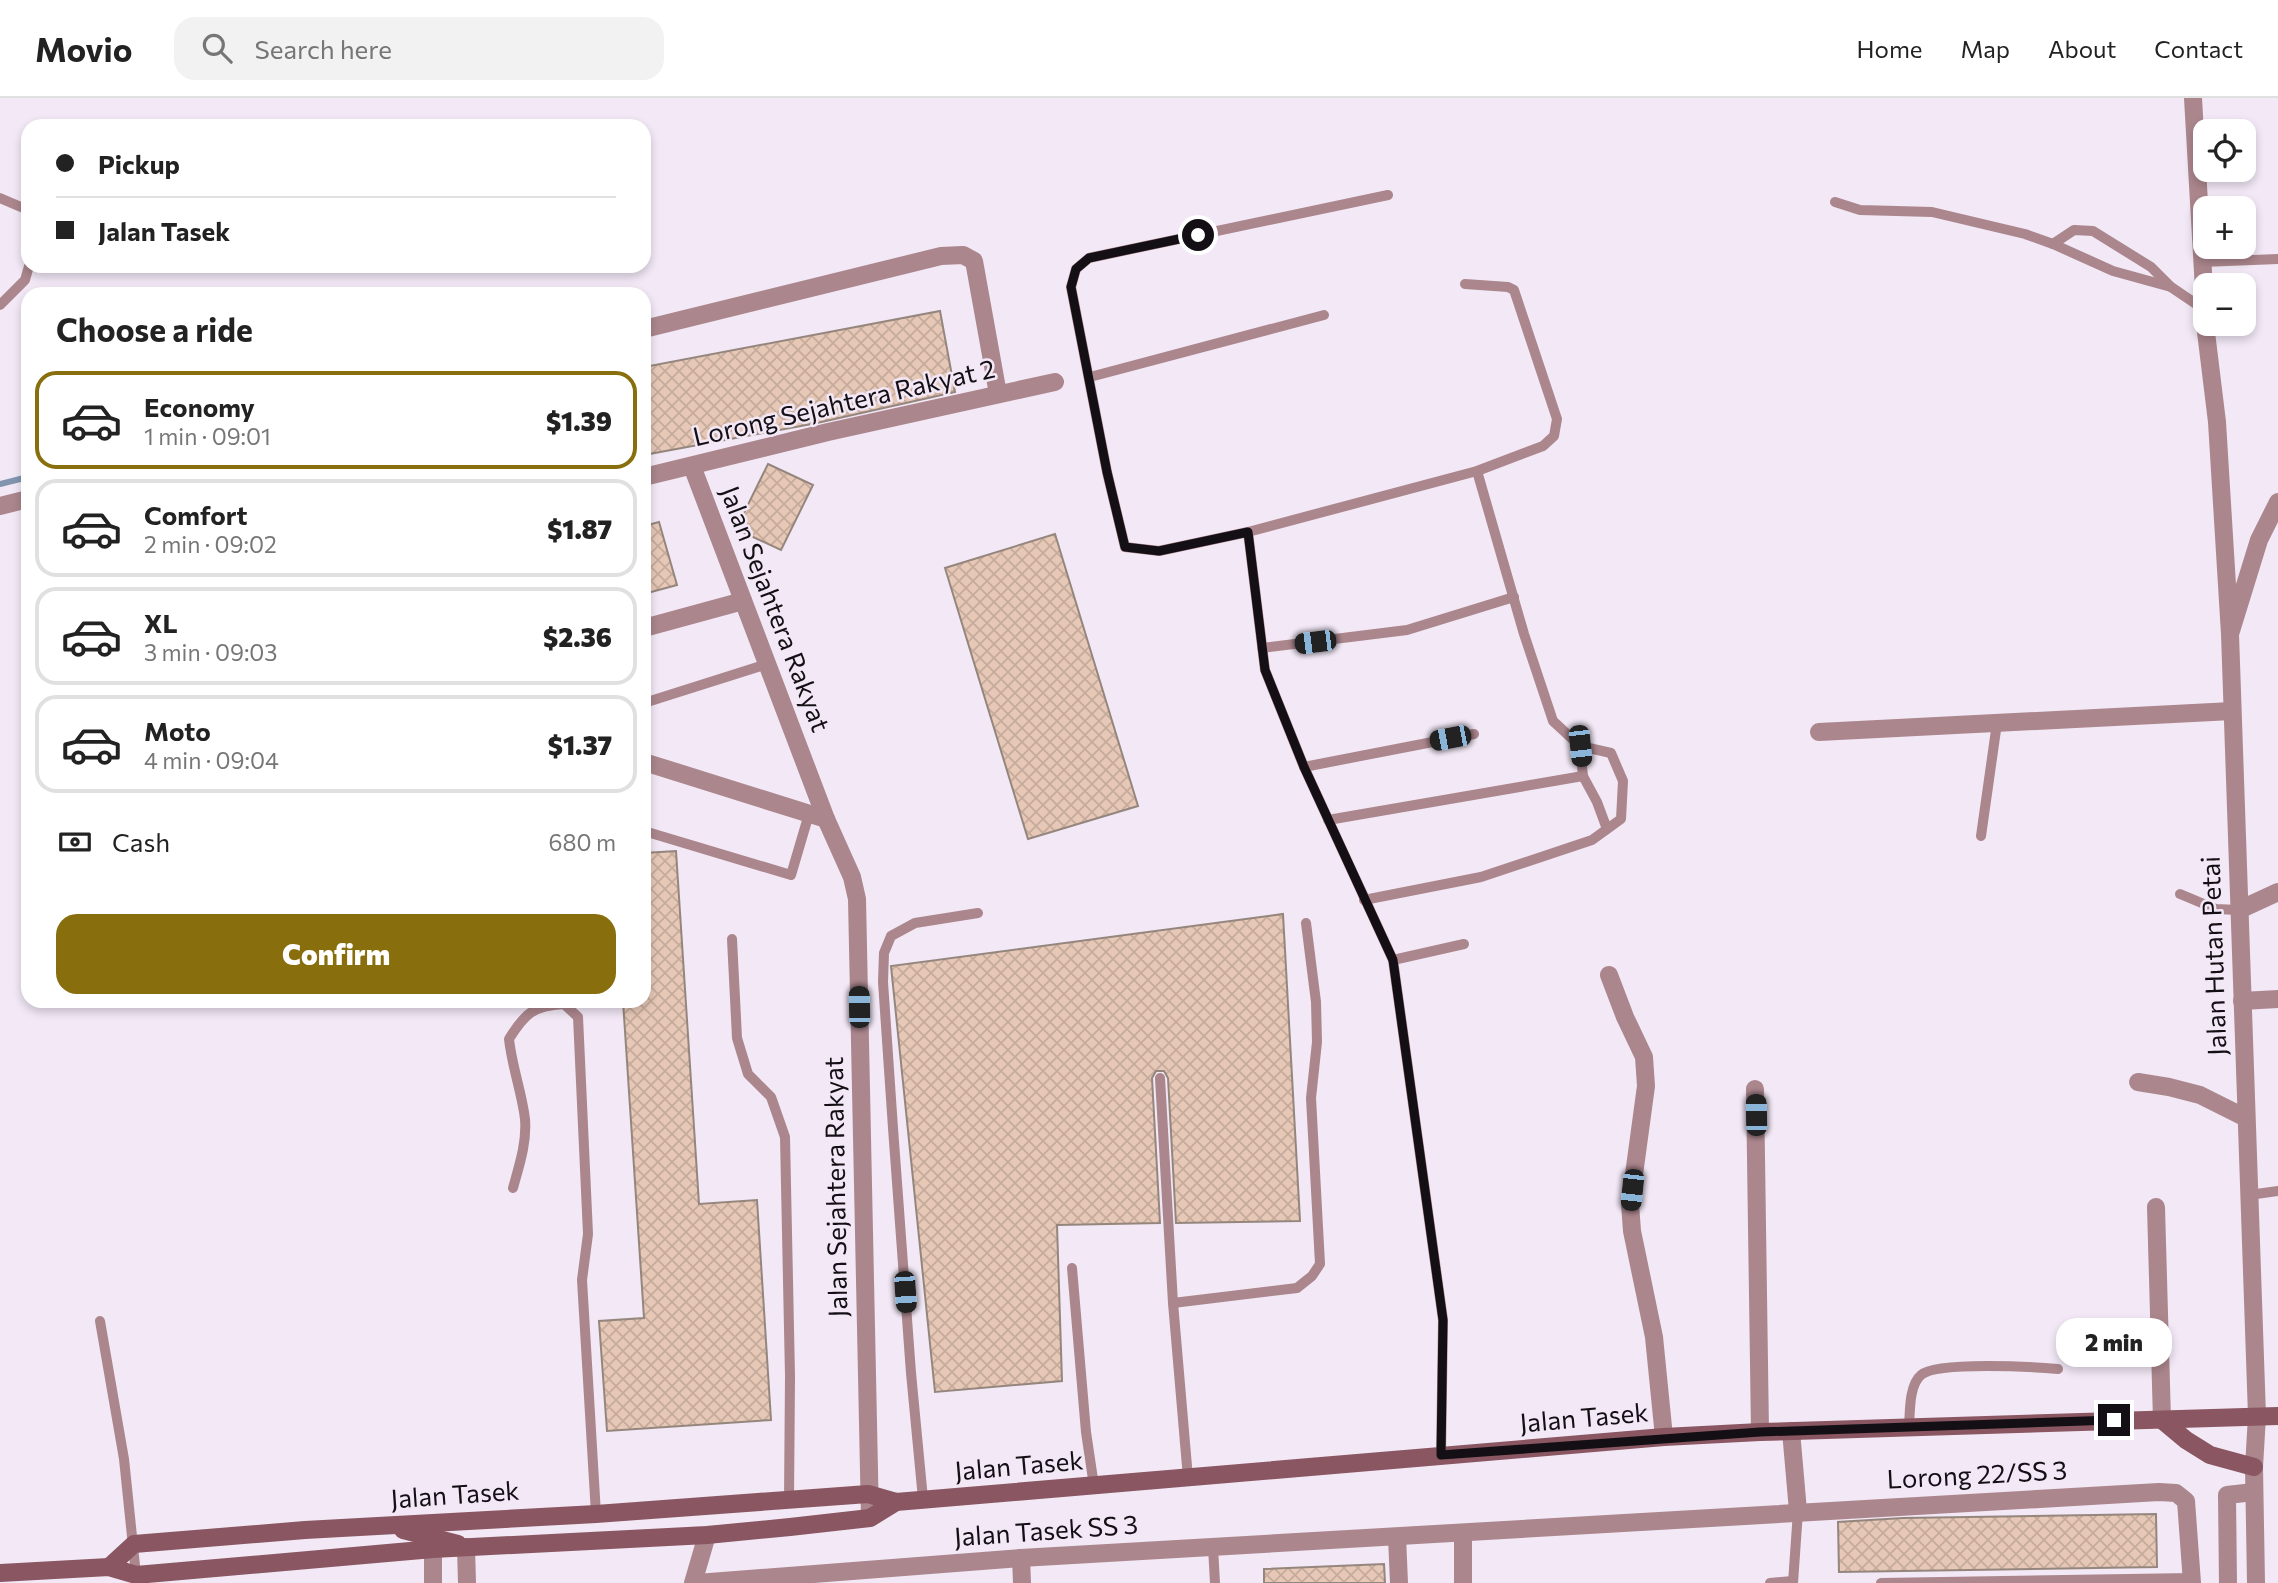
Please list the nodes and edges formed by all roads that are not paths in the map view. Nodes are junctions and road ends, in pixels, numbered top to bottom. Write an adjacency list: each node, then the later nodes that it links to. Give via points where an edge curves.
1 (2193, 98): 8 (street)
2 (1388, 195): 18 (lane, via 1089,258 1076,269 1071,287)
3 (0, 198): 5 (lane)
4 (1835, 202): 6 (lane, via 1860,210 1932,212)
5 (21, 207)
6 (2053, 244): 12 (lane, via 2113,271); 12 (lane, via 2074,230 2093,231 2151,267)
7 (2278, 259): 8 (lane)
8 (2202, 262): 10 (street)
9 (27, 273): 14 (lane)
10 (2203, 273)
11 (1465, 284): 22 (lane, via 1514,290 1557,419 1554,436 1544,446)
12 (2171, 287): 13 (lane)
13 (2193, 301)
14 (0, 305)
15 (1324, 315): 18 (lane)
16 (651, 327): 20 (street, via 941,256 963,255 974,261)
17 (2207, 336): 31 (street)
18 (1090, 377): 27 (lane, via 1125,547 1159,551)
19 (1055, 382): 20 (street, Lorong Sejahtera Rakyat 2)
20 (999, 394): 21 (street, Lorong Sejahtera Rakyat 2)
21 (692, 466): 23 (street, Lorong Sejahtera Rakyat 2); 29 (street, Jalan Sejahtera Rakyat)
22 (1477, 471): 27 (lane); 28 (lane)
23 (651, 475)
24 (21, 501): 26 (street)
25 (2278, 502): 31 (street, Jalan Hutan Petai, via 2259,540)
26 (0, 506)
27 (1248, 532): 32 (lane)
28 (1514, 597): 32 (lane, via 1407,630); 39 (lane, via 1553,721)
29 (743, 601): 30 (street); 33 (street, Jalan Sejahtera Rakyat)
30 (651, 626)
31 (2230, 634): 35 (street, Jalan Hutan Petai)
32 (1262, 648): 41 (lane, via 1265,670)
33 (767, 664): 34 (lane); 43 (street, Jalan Sejahtera Rakyat)
34 (651, 702)
35 (2232, 711): 36 (street); 51 (street, Jalan Hutan Petai)
36 (1997, 723): 37 (street); 47 (lane)
37 (1819, 732)
38 (1474, 734): 41 (lane)
39 (1580, 746): 42 (lane); 45 (lane, via 1611,753 1623,780 1620,819)
40 (651, 764): 43 (street)
41 (1304, 767): 44 (lane)
42 (1583, 776): 44 (lane); 45 (lane)
43 (818, 816): 46 (lane, via 791,875); 86 (street, Jalan Sejahtera Rakyat, via 852,877 857,899)
44 (1328, 820): 50 (lane)
45 (1607, 829): 50 (lane, via 1592,840 1481,877)
46 (651, 833)
47 (1980, 836)
48 (2278, 892): 51 (street)
49 (2180, 894): 51 (lane, via 2216,909)
50 (1364, 900): 56 (lane)
51 (2239, 909): 59 (street, Jalan Hutan Petai)
52 (978, 913): 88 (lane, via 915,923 891,936 884,953)
53 (1306, 923): 71 (lane, via 1316,1015 1311,1098 1320,1264 1297,1288)
54 (732, 939): 87 (lane, via 737,1038 748,1074 771,1097 785,1138)
55 (1464, 944): 56 (lane)
56 (1393, 960): 81 (lane, via 1443,1320)
57 (1609, 975): 80 (street, via 1644,1057 1646,1086 1630,1204 1654,1337)
58 (2278, 999): 59 (street)
59 (2242, 1001): 65 (street, Jalan Hutan Petai)
60 (539, 1008): 66 (lane, via 520,1021 509,1039 525,1119)
61 (568, 1008): 91 (lane, via 578,1017 588,1234 582,1280)
62 (1160, 1078): 71 (lane)
63 (2138, 1082): 65 (street, via 2200,1095)
64 (1755, 1089): 79 (street)
65 (2246, 1118): 68 (street, Jalan Hutan Petai)
66 (513, 1188)
67 (2278, 1191): 68 (lane)
68 (2249, 1195): 74 (street, Jalan Hutan Petai)
69 (2156, 1207): 76 (street)
70 (1072, 1268): 84 (lane)
71 (1173, 1303): 83 (lane)
72 (100, 1321): 98 (lane)
73 (2058, 1369): 77 (lane, via 1930,1369 1920,1376 1913,1391)
74 (2257, 1416): 75 (main road, Jalan Tasek); 76 (main road, Jalan Tasek); 82 (street, Jalan Hutan Petai)
75 (2278, 1416)
76 (2162, 1420): 77 (main road, Jalan Tasek); 82 (main road, via 2210,1455)
77 (1909, 1427): 78 (main road, Jalan Tasek)
78 (1791, 1431): 79 (main road, Jalan Tasek); 90 (street)
79 (1760, 1432): 80 (main road, Jalan Tasek)
80 (1664, 1437): 81 (main road, Jalan Tasek)
81 (1441, 1455): 83 (main road, Jalan Tasek)
82 (2253, 1467): 85 (street, Jalan Hutan Petai)
83 (1188, 1478): 84 (main road, Jalan Tasek)
84 (1094, 1486): 88 (main road, Jalan Tasek)
85 (2254, 1492): 119 (street, via 2227,1495); 120 (street, Jalan Hutan Petai)
86 (868, 1494): 87 (main road, Jalan Tasek); 89 (main road, Jalan Tasek); 92 (street, Jalan Sejahtera Rakyat)
87 (789, 1499): 91 (main road, Jalan Tasek)
88 (923, 1499): 89 (main road, Jalan Tasek)
89 (896, 1502): 92 (main road, Jalan Tasek)
90 (1798, 1511): 95 (street, Lorong 22/SS 3); 107 (street, Lorong 22/SS 3, via 2176,1493 2186,1501); 109 (lane)
91 (596, 1514): 93 (main road, Jalan Tasek)
92 (870, 1518): 96 (main road, Jalan Tasek)
93 (479, 1519): 94 (main road, Jalan Tasek); 99 (main road)
94 (386, 1526): 98 (main road, Jalan Tasek); 99 (main road)
95 (1463, 1534): 97 (street, Jalan Tasek SS 3); 116 (street)
96 (707, 1535): 100 (main road, Jalan Tasek); 112 (street)
97 (1397, 1537): 101 (street, Jalan Tasek SS 3); 115 (street)
98 (134, 1544): 103 (main road); 105 (lane)
99 (438, 1544): 100 (main road, Jalan Tasek); 105 (main road, Jalan Tasek); 110 (street)
100 (466, 1547): 111 (street)
101 (1213, 1547): 102 (street, Jalan Tasek SS 3); 114 (lane)
102 (1021, 1558): 108 (street, Jalan Tasek SS 3); 113 (street)
103 (109, 1567): 105 (main road, Jalan Tasek); 106 (main road, Jalan Tasek)
104 (0, 1573): 106 (main road, Jalan Tasek)
105 (136, 1574)
106 (34, 1577)
107 (2192, 1580): 118 (lane)
108 (745, 1581): 112 (street, Jalan Tasek SS 3)
109 (1793, 1582): 117 (lane)
110 (433, 1583)
111 (467, 1583)
112 (695, 1583)
113 (1022, 1583)
114 (1215, 1583)
115 (1399, 1583)
116 (1463, 1583)
117 (1770, 1583)
118 (1881, 1583)
119 (2228, 1583)
120 (2256, 1583)

